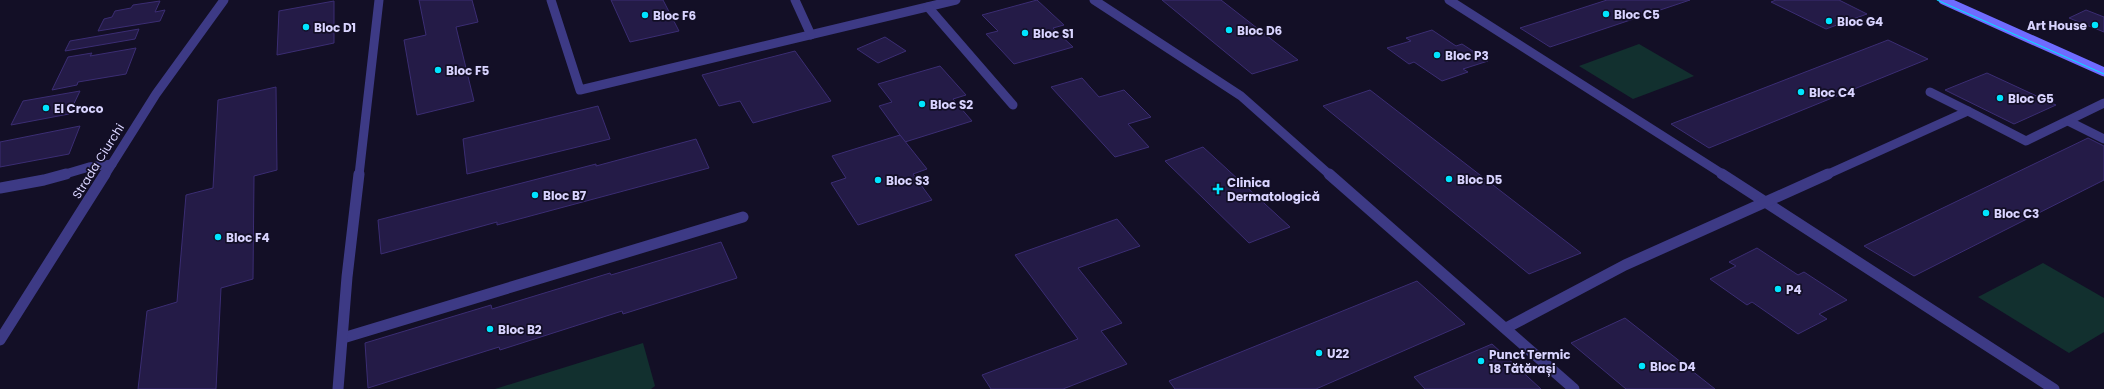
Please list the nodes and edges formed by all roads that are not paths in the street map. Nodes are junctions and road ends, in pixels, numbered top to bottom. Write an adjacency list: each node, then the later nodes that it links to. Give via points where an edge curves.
1 (224, 0): 19 (street, Strada Ciurchi, via 156,94)
2 (379, 0): 24 (street, via 347,277)
3 (551, 0): 11 (street, via 580,90)
4 (795, 0): 11 (street)
5 (956, 0): 10 (street)
6 (1094, 0): 23 (street, via 1242,96)
7 (1464, 0): 9 (street)
8 (1943, 0): 12 (main road)
9 (1451, 2): 21 (street)
10 (928, 7): 11 (street); 15 (street)
11 (811, 35)
12 (2104, 72)
13 (1930, 92): 16 (street)
14 (2104, 103): 17 (street)
15 (1013, 105)
16 (1968, 111): 17 (street, via 2026,140); 21 (street)
17 (2068, 121): 18 (street)
18 (2104, 139)
19 (112, 164): 20 (street); 25 (street, Strada Ciurchi)
20 (0, 188)
21 (1766, 202): 23 (street, via 1625,265); 28 (street)
22 (744, 217): 24 (street)
23 (1506, 328): 27 (street)
24 (343, 338): 26 (street)
25 (0, 340)
26 (338, 389)
27 (1574, 389)
28 (2054, 389)

